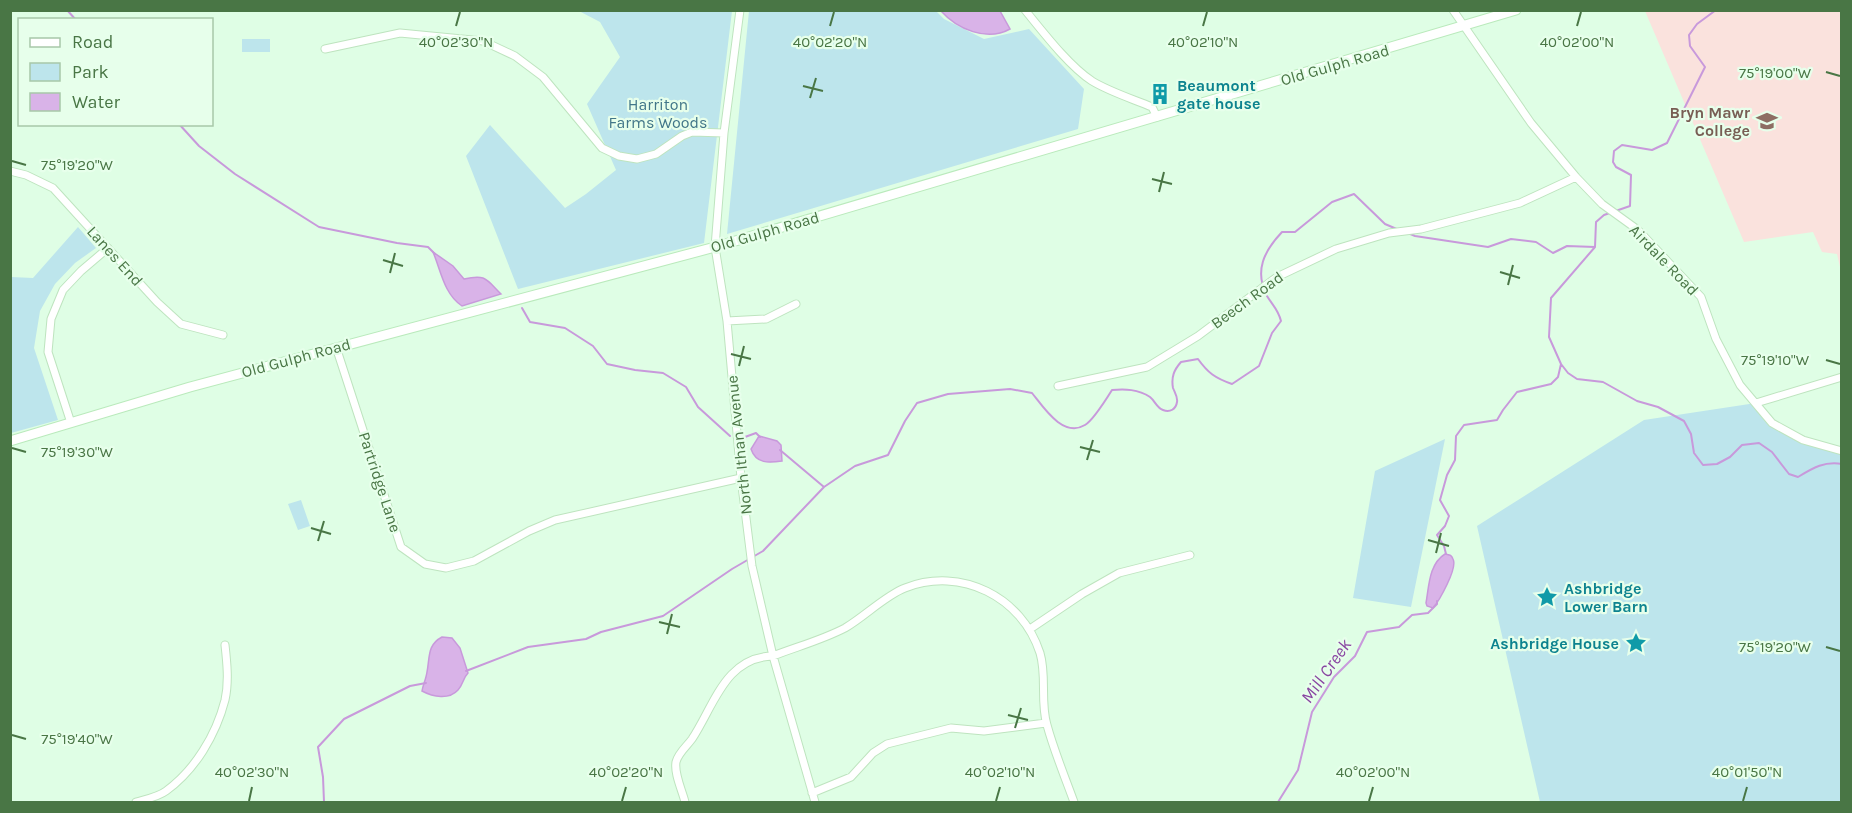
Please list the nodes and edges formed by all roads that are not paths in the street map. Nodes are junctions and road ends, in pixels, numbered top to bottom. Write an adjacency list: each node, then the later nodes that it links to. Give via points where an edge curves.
1 (740, 10): 8 (street, North Ithan Avenue)
2 (1025, 10): 7 (street, via 1084,75 1152,107)
3 (1454, 10): 5 (street, Airdale Road)
4 (1516, 10): 5 (street, Old Gulph Road)
5 (1463, 27): 7 (street, Old Gulph Road); 10 (street, Airdale Road, via 1531,123)
6 (325, 49): 8 (street, via 400,33 483,41 515,56 543,77 602,148 619,156 637,159 656,154 692,132)
7 (1157, 117): 11 (street, Old Gulph Road)
8 (724, 133): 11 (street, North Ithan Avenue)
9 (10, 171): 12 (street, Lanes End, via 53,188)
10 (1576, 177): 18 (street, Beech Road, via 1520,203 1336,249 1277,277 1198,336 1148,367); 19 (street, Airdale Road, via 1602,204 1638,230 1701,297 1716,339 1740,385)
11 (715, 247): 14 (street, North Ithan Avenue); 16 (street, Old Gulph Road)
12 (108, 248): 15 (street, Lanes End, via 181,324); 20 (street, via 63,290 51,319 48,352)
13 (796, 304): 14 (street, via 766,319)
14 (727, 321): 23 (street, North Ithan Avenue)
15 (223, 335)
16 (336, 347): 20 (street, Old Gulph Road); 23 (street, Partridge Lane, via 401,548 425,564 446,568 474,561 555,520)
17 (1842, 377): 19 (street)
18 (1059, 386)
19 (1756, 403): 22 (street, Airdale Road, via 1772,423 1803,441)
20 (71, 423): 21 (street, Old Gulph Road)
21 (10, 441)
22 (1842, 451)
23 (741, 478): 27 (street, North Ithan Avenue, via 752,566)
24 (1190, 555): 25 (street, via 1119,573)
25 (1030, 629): 27 (street, via 1007,603 975,587 960,582 927,582 904,588 844,628); 28 (street, via 1041,656)
26 (225, 645): 30 (street, via 225,698 204,749 188,772 164,792)
27 (773, 656): 29 (street, North Ithan Avenue); 31 (street, via 764,656 731,674 678,756 677,772)
28 (1046, 723): 29 (street, via 984,731 951,728 886,744 851,777); 33 (street)
29 (812, 793): 32 (street, North Ithan Avenue)
30 (136, 802)
31 (685, 802)
32 (815, 802)
33 (1074, 802)

